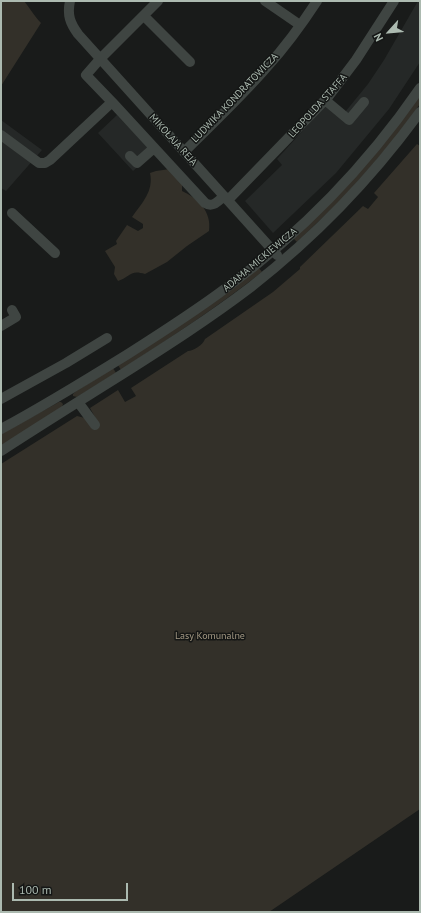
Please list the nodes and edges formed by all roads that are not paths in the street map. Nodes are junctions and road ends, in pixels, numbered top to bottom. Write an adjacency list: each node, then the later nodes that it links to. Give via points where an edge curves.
1 (70, 1): 8 (street, MIKOŁAJA REJA, via 68,16 75,30)
2 (158, 1): 6 (street)
3 (317, 1): 7 (street, LUDWIKA KONDRATOWICZA)
4 (394, 1): 11 (street, LEOPOLDA STAFFA, via 356,60)
5 (269, 2): 7 (street)
6 (144, 16): 8 (street); 9 (street)
7 (300, 25): 17 (street, LUDWIKA KONDRATOWICZA, via 259,76)
8 (100, 59): 12 (street, via 86,75); 17 (street, MIKOŁAJA REJA)
9 (190, 62)
10 (420, 88): 21 (street, ADAMA MICKIEWICZA, via 354,172)
11 (325, 100): 13 (street, via 349,120); 19 (street, LEOPOLDA STAFFA)
12 (112, 102): 15 (street, via 45,162 39,163); 16 (street)
13 (364, 102)
14 (420, 112): 23 (street, ADAMA MICKIEWICZA, via 384,159 345,202)
15 (1, 135)
16 (154, 148): 18 (street, via 137,163); 19 (street, via 205,203 214,204)
17 (184, 152): 19 (street, MIKOŁAJA REJA)
18 (130, 156)
19 (226, 198): 21 (street, MIKOŁAJA REJA)
20 (12, 213): 22 (street)
21 (273, 250): 23 (street, MIKOŁAJA REJA); 27 (street, ADAMA MICKIEWICZA, via 227,288 190,314)
22 (56, 252)
23 (282, 261): 29 (street, ADAMA MICKIEWICZA, via 201,323)
24 (12, 310): 25 (street, via 16,317)
25 (1, 326)
26 (107, 338): 28 (street)
27 (65, 393): 29 (street); 31 (street, ADAMA MICKIEWICZA)
28 (1, 399)
29 (75, 404): 30 (street); 32 (street, ADAMA MICKIEWICZA)
30 (95, 425)
31 (1, 429)
32 (1, 451)

